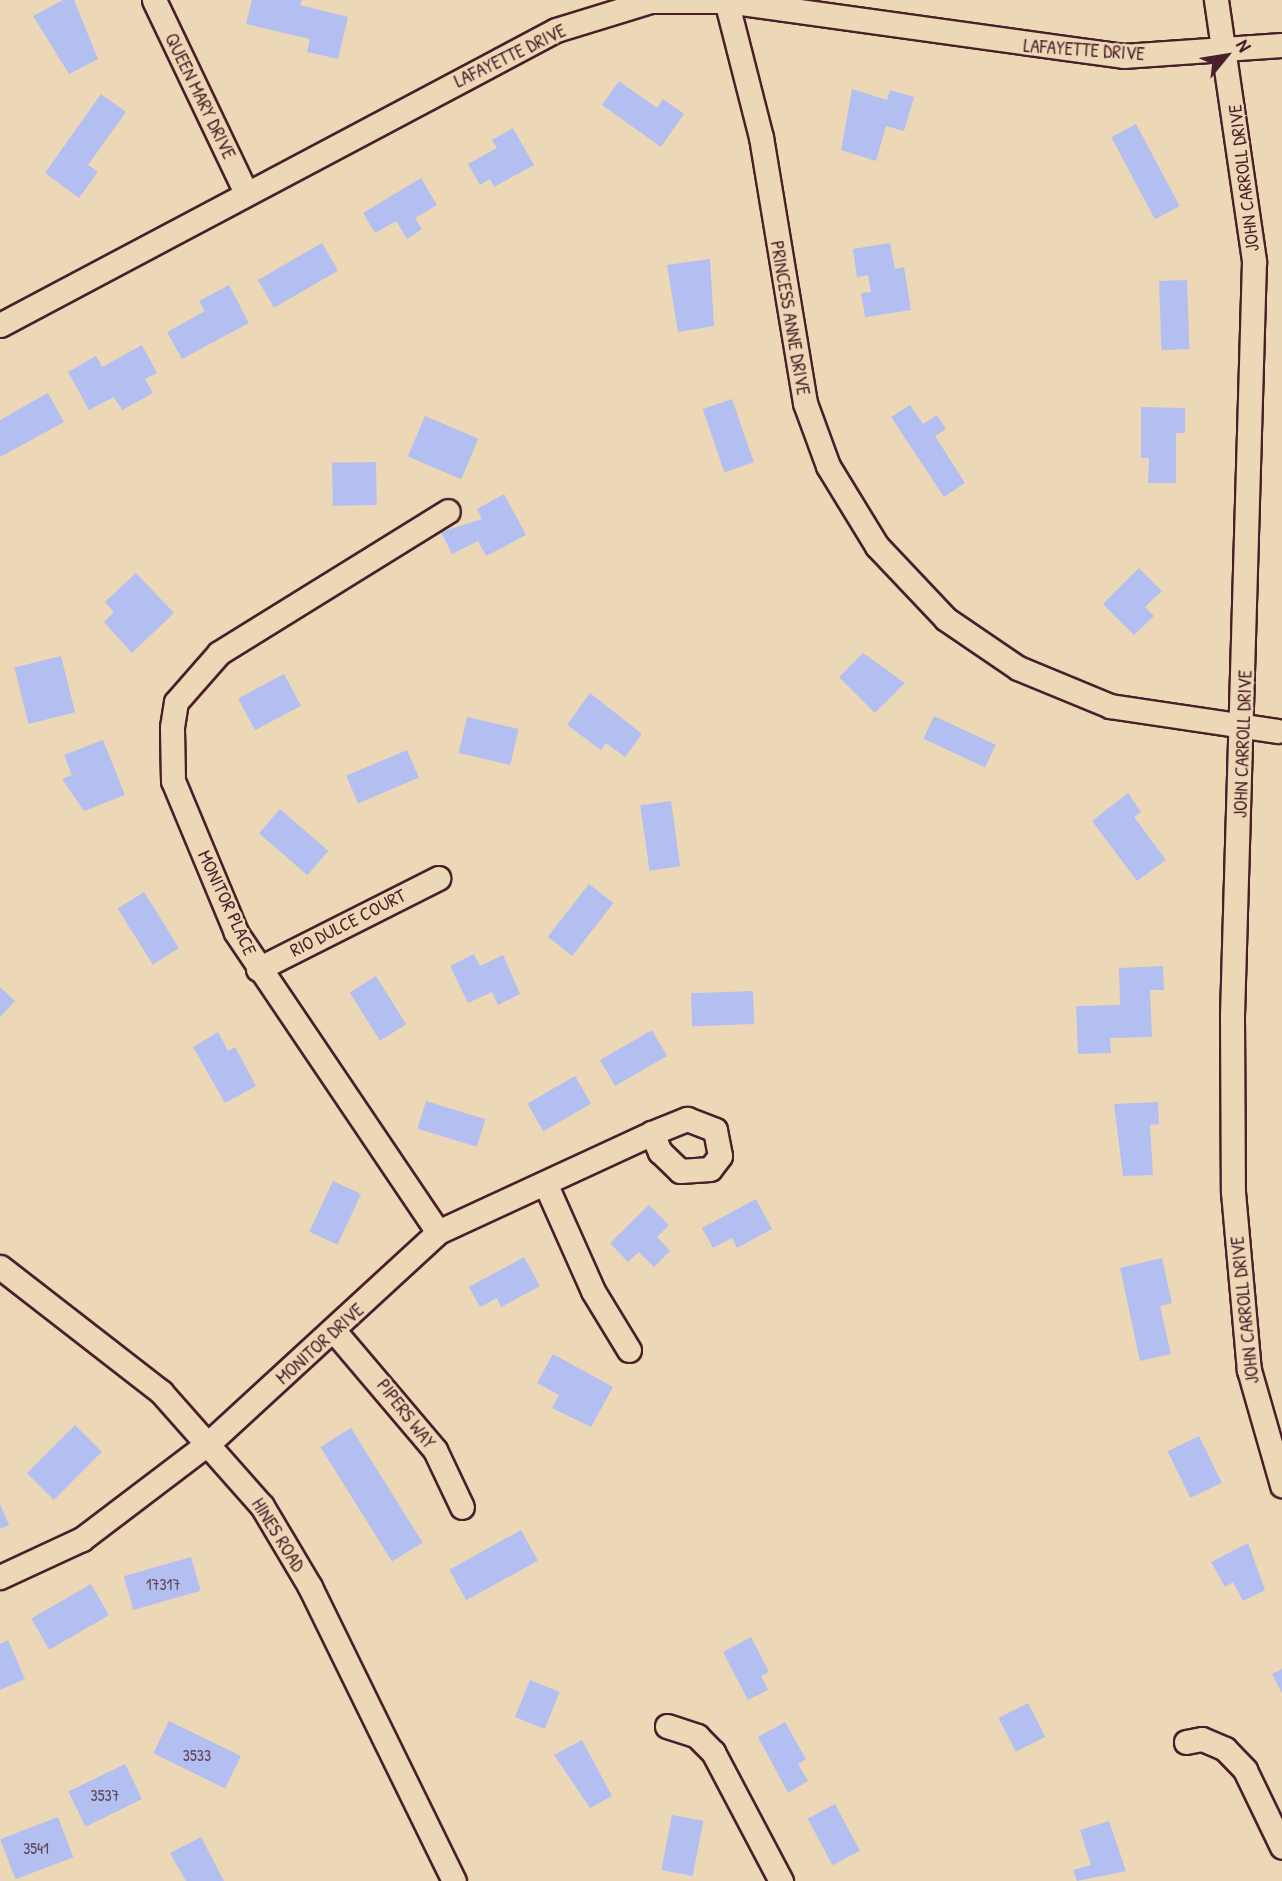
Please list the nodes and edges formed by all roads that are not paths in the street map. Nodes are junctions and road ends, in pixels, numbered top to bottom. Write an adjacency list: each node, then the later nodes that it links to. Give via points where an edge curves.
1 (154, 0): 6 (street, QUEEN MARY DRIVE)
2 (1216, 0): 5 (street, JOHN CARROLL DRIVE)
3 (726, 1): 5 (street, LAFAYETTE DRIVE, via 1063,52); 6 (street, LAFAYETTE DRIVE, via 650,1 556,30); 9 (street, PRINCESS ANNE DRIVE, via 761,137 805,403 828,466 877,547 946,619 1018,668 1110,706)
4 (1282, 45): 5 (street, LAFAYETTE DRIVE)
5 (1229, 52): 9 (street, JOHN CARROLL DRIVE, via 1254,261)
6 (246, 193): 7 (street, LAFAYETTE DRIVE)
7 (0, 325)
8 (448, 511): 12 (street, MONITOR PLACE, via 316,595 253,628 200,670 176,702 173,781)
9 (1245, 728): 10 (street, PRINCESS ANNE DRIVE); 20 (street, JOHN CARROLL DRIVE, via 1232,1016 1233,1192 1250,1370)
10 (1277, 731)
11 (438, 878): 12 (street, RIO DULCE COURT)
12 (258, 969): 15 (street, MONITOR PLACE)
13 (652, 1133): 14 (street, MONITOR DRIVE)
14 (545, 1183): 15 (street, MONITOR DRIVE); 18 (street, via 593,1291)
15 (438, 1232): 17 (street, MONITOR DRIVE)
16 (0, 1268): 19 (street, HINES ROAD, via 161,1392)
17 (335, 1332): 19 (street, MONITOR DRIVE); 21 (street, PIPERS WAY, via 435,1450)
18 (629, 1350)
19 (210, 1442): 22 (street, MONITOR DRIVE, via 82,1539); 26 (street, HINES ROAD, via 262,1506 310,1587)
20 (1282, 1485)
21 (462, 1507)
22 (0, 1577)
23 (667, 1726): 27 (street, via 697,1736 713,1752)
24 (1186, 1742): 25 (street, via 1202,1739 1225,1749 1245,1770)
25 (1282, 1847)
26 (454, 1881)
27 (781, 1881)

